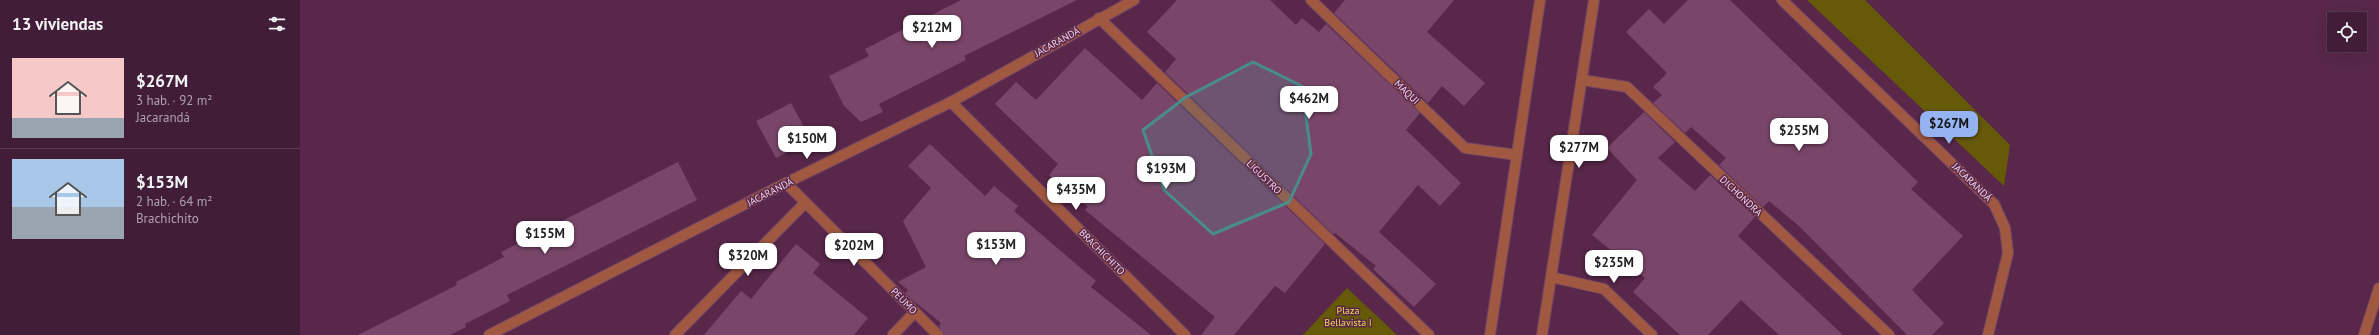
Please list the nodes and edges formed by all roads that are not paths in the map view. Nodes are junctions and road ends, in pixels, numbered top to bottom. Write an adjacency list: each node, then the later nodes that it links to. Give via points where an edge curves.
1 (1134, 0): 6 (street, JACARANDÁ)
2 (1311, 0): 9 (street, MAQUI, via 1465,148)
3 (1540, 0): 9 (street)
4 (1594, 0): 7 (street)
5 (1782, 0): 25 (street, JACARANDÁ, via 1994,204 2005,228 2008,253)
6 (1099, 18): 8 (street, JACARANDÁ); 20 (street, LIGUSTRO)
7 (1582, 80): 12 (street); 24 (street, DICHONDRA, via 1627,87)
8 (951, 102): 10 (street, JACARANDÁ); 19 (street, BRACHICHITO)
9 (1517, 155): 21 (street)
10 (786, 183): 11 (street, PEUMO); 15 (street, JACARANDÁ)
11 (805, 203): 14 (street, PEUMO); 16 (street)
12 (1551, 277): 22 (street); 23 (street, via 1604,289)
13 (2379, 288): 26 (street)
14 (915, 312): 17 (street); 18 (street, PEUMO)
15 (489, 335)
16 (675, 335)
17 (893, 335)
18 (938, 335)
19 (1185, 335)
20 (1429, 335)
21 (1490, 335)
22 (1542, 335)
23 (1652, 335)
24 (1889, 335)
25 (1988, 335)
26 (2364, 335)

